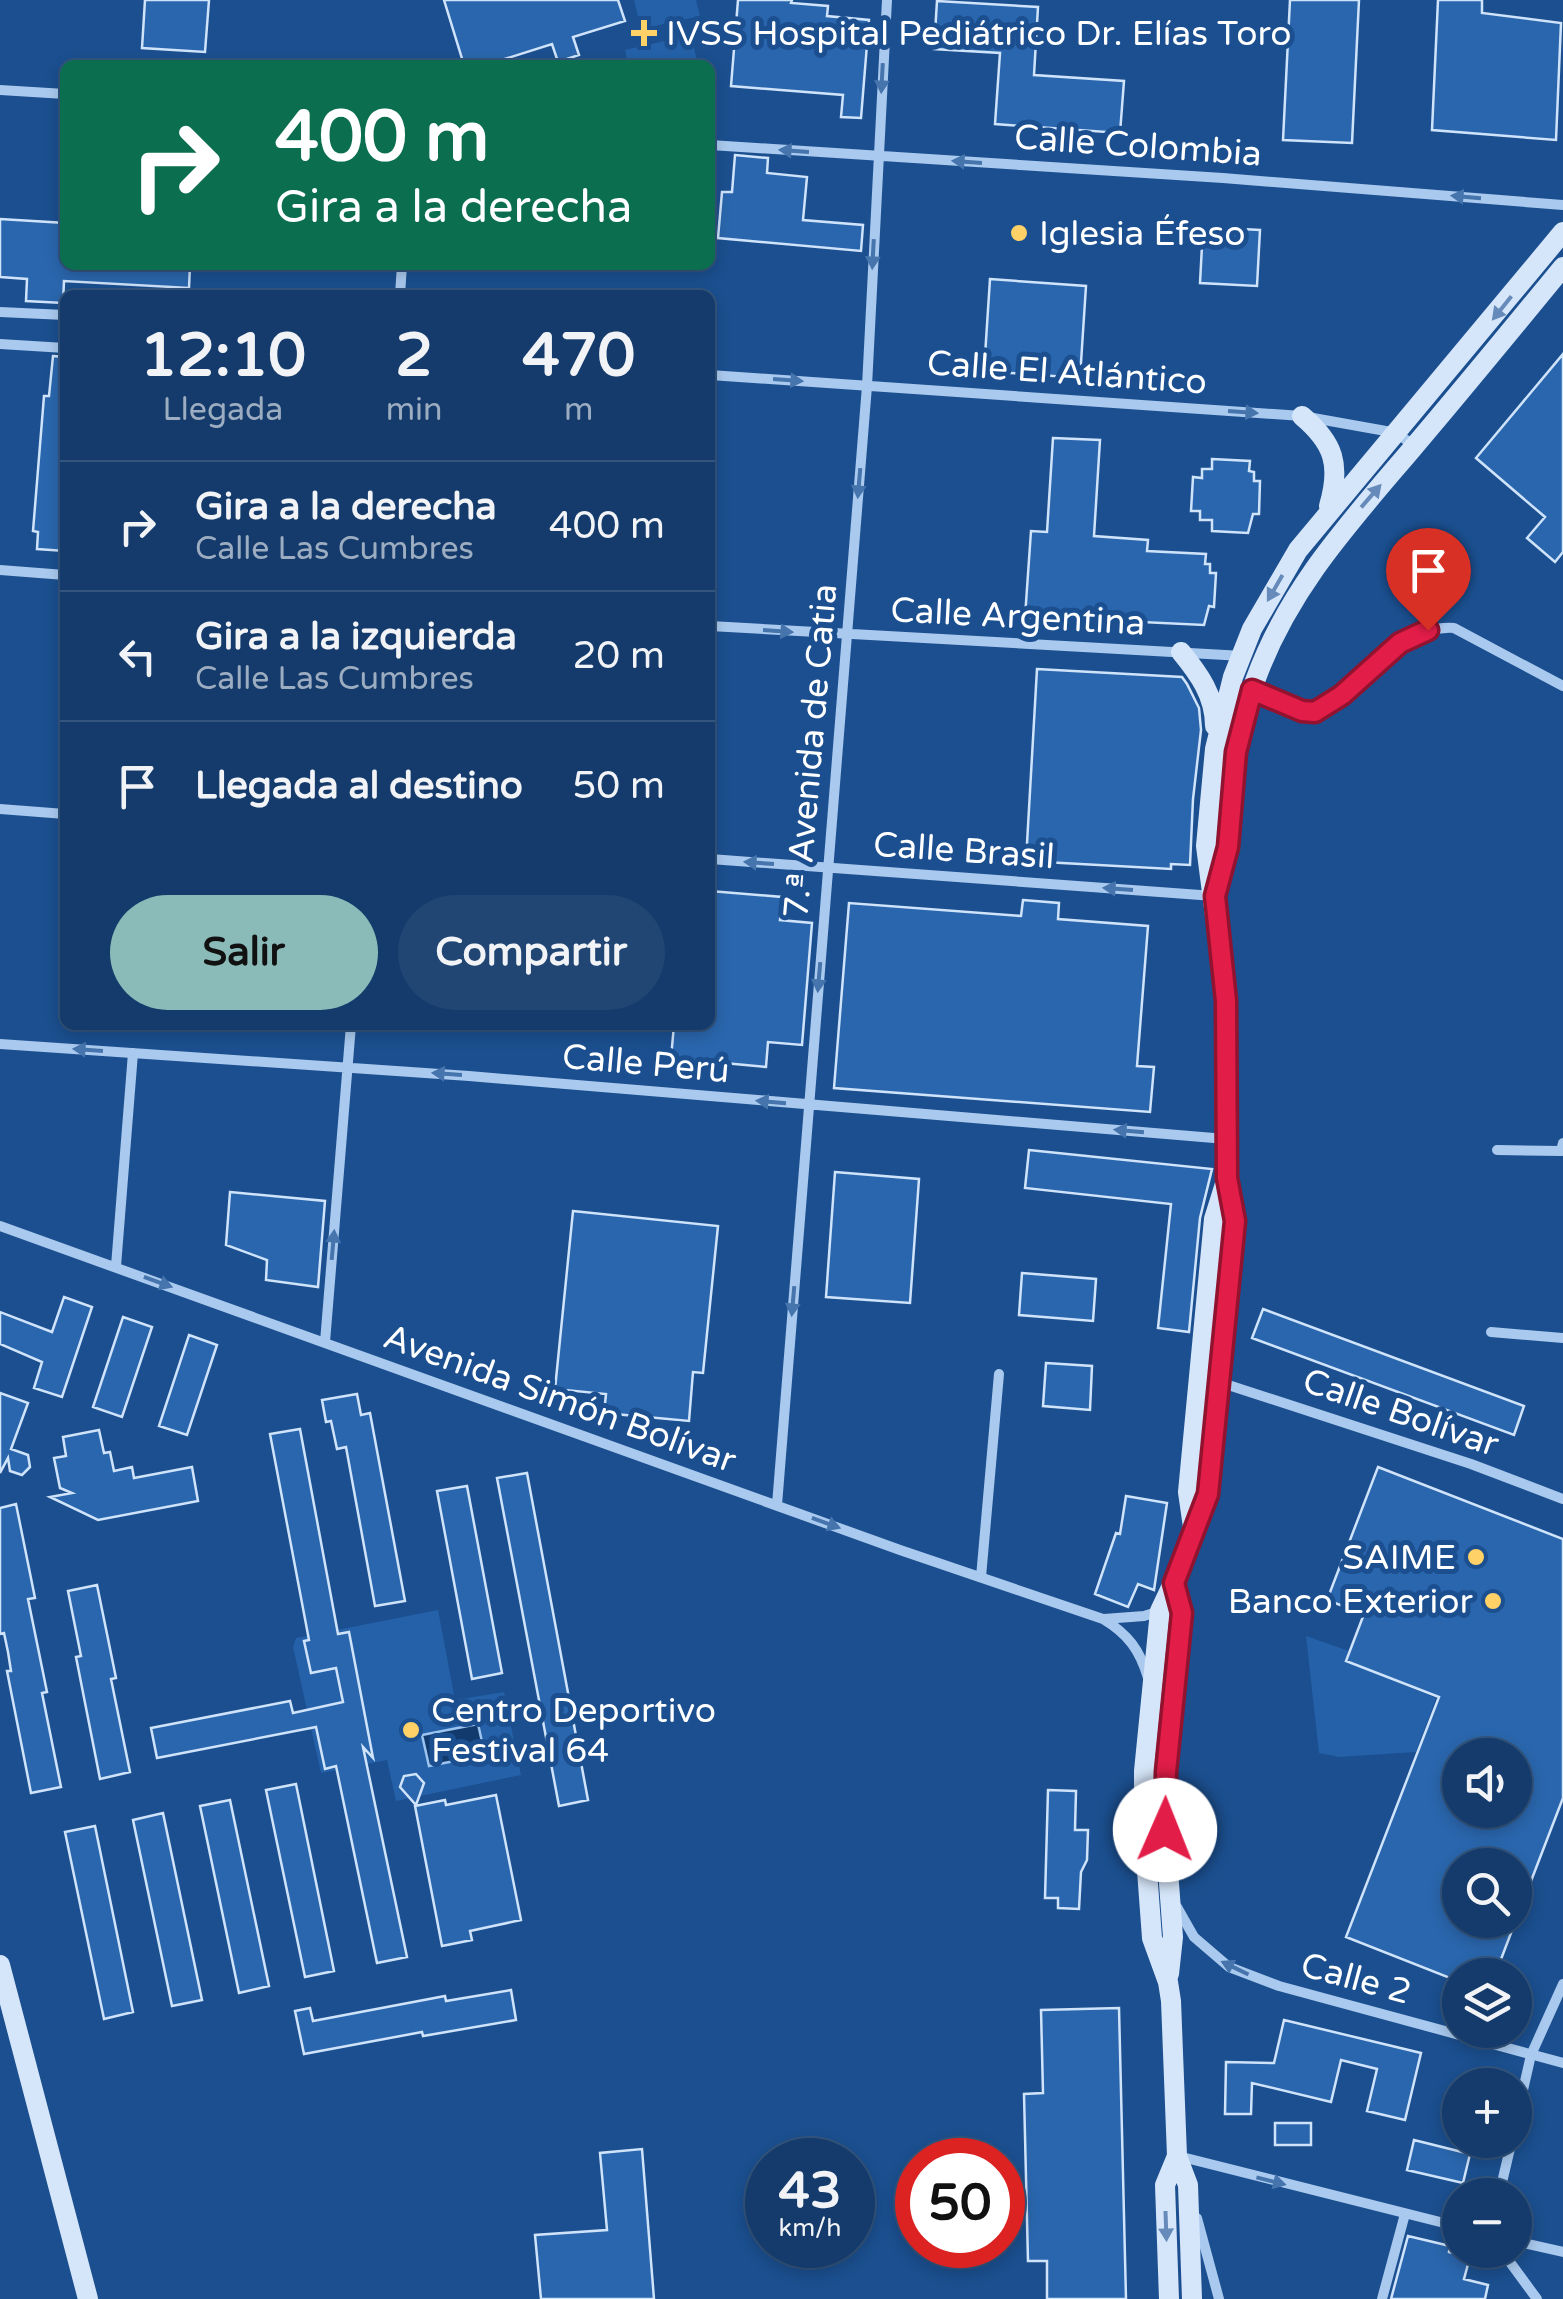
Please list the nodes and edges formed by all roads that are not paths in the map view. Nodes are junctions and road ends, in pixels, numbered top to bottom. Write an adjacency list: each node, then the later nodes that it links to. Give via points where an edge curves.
1 (887, 0): 5 (street, 7.ª Avenida de Catia, one-way to 5)
2 (0, 90): 3 (street)
3 (60, 94)
4 (715, 145): 5 (street, Calle Colombia, one-way to 4)
5 (878, 156): 6 (street, Calle Colombia, one-way to 5); 14 (street, 7.ª Avenida de Catia, one-way to 14)
6 (1563, 205)
7 (1563, 232): 16 (main road, one-way to 16)
8 (1563, 267): 16 (main road)
9 (0, 312): 10 (street)
10 (60, 316)
11 (0, 344): 12 (street)
12 (60, 348)
13 (715, 375): 14 (street, Calle El Atlántico, one-way to 14)
14 (867, 386): 15 (street, Calle El Atlántico, one-way to 15); 23 (street, 7.ª Avenida de Catia, one-way to 23)
15 (1302, 416): 16 (street, Calle El Atlántico); 17 (main road, via 1331,449 1335,484)
16 (1406, 440): 17 (main road); 19 (main road, one-way to 16)
17 (1326, 515): 18 (main road)
18 (1304, 543): 19 (main road); 25 (main road, one-way to 25, via 1274,590)
19 (1322, 555): 25 (main road)
20 (0, 570): 21 (street)
21 (60, 576)
22 (715, 626): 23 (street, Calle Argentina, one-way to 23)
23 (847, 636): 24 (street, Calle Argentina); 32 (street, 7.ª Avenida de Catia)
24 (1182, 652): 25 (street, Calle Argentina); 28 (main road, via 1210,696)
25 (1251, 660): 27 (main road); 28 (main road, via 1222,713)
26 (1563, 686): 27 (street, via 1454,628 1440,627 1400,643 1315,712)
27 (1252, 690): 33 (main road)
28 (1215, 749): 33 (main road, via 1206,846)
29 (0, 809): 30 (street)
30 (60, 814)
31 (715, 859): 32 (street, Calle Brasil, one-way to 31)
32 (828, 868): 33 (street, Calle Brasil, one-way to 32); 38 (street, 7.ª Avenida de Catia, one-way to 38)
33 (1215, 896): 39 (main road, via 1226,1001)
34 (351, 1030): 37 (street)
35 (0, 1044): 36 (street, Calle Perú, one-way to 35)
36 (133, 1052): 37 (street, Calle Perú); 44 (street)
37 (348, 1067): 38 (street, Calle Perú, one-way to 37); 47 (street, one-way to 37)
38 (809, 1105): 39 (street, Calle Perú, one-way to 38); 51 (street, 7.ª Avenida de Catia, one-way to 51)
39 (1226, 1139): 42 (main road)
40 (1563, 1142): 41 (street, via 1561,1151)
41 (1497, 1150)
42 (1227, 1178): 49 (main road, via 1235,1221); 52 (main road, via 1214,1219 1188,1492)
43 (0, 1226): 44 (street, Avenida Simón Bolívar)
44 (116, 1266): 47 (street, Avenida Simón Bolívar, one-way to 47)
45 (1491, 1332): 46 (street)
46 (1563, 1338)
47 (326, 1342): 51 (street, Avenida Simón Bolívar)
48 (1000, 1374): 53 (street)
49 (1219, 1382): 50 (street, Calle Bolívar); 52 (main road, via 1208,1494)
50 (1563, 1499)
51 (776, 1505): 53 (street, Avenida Simón Bolívar, one-way to 53)
52 (1193, 1528): 54 (main road)
53 (981, 1578): 56 (street, Avenida Simón Bolívar)
54 (1174, 1583): 55 (main road); 58 (main road, via 1182,1613 1166,1772)
55 (1160, 1611): 56 (street, Avenida Simón Bolívar); 57 (main road)
56 (1103, 1618): 57 (street, Avenida Simón Bolívar, via 1134,1644)
57 (1152, 1694): 60 (main road, via 1144,1830 1152,1938)
58 (1170, 1894): 60 (main road); 62 (street, Calle 2, one-way to 58, via 1229,1967 1194,1937)
59 (0, 1965): 72 (main road)
60 (1168, 1982): 65 (main road)
61 (1563, 1984): 62 (street)
62 (1532, 2055): 63 (street, Calle 2); 64 (street)
63 (1563, 2064)
64 (1529, 2068)
65 (1177, 2156): 66 (main road); 67 (street, one-way to 67); 73 (main road, one-way to 73, via 1165,2186)
66 (1188, 2185): 74 (main road); 75 (street)
67 (1405, 2214): 68 (street); 76 (street)
68 (1442, 2223)
69 (1532, 2245): 70 (street)
70 (1563, 2252)
71 (1514, 2268): 77 (street)
72 (88, 2299)
73 (1169, 2299)
74 (1192, 2299)
75 (1219, 2299)
76 (1382, 2299)
77 (1537, 2299)

